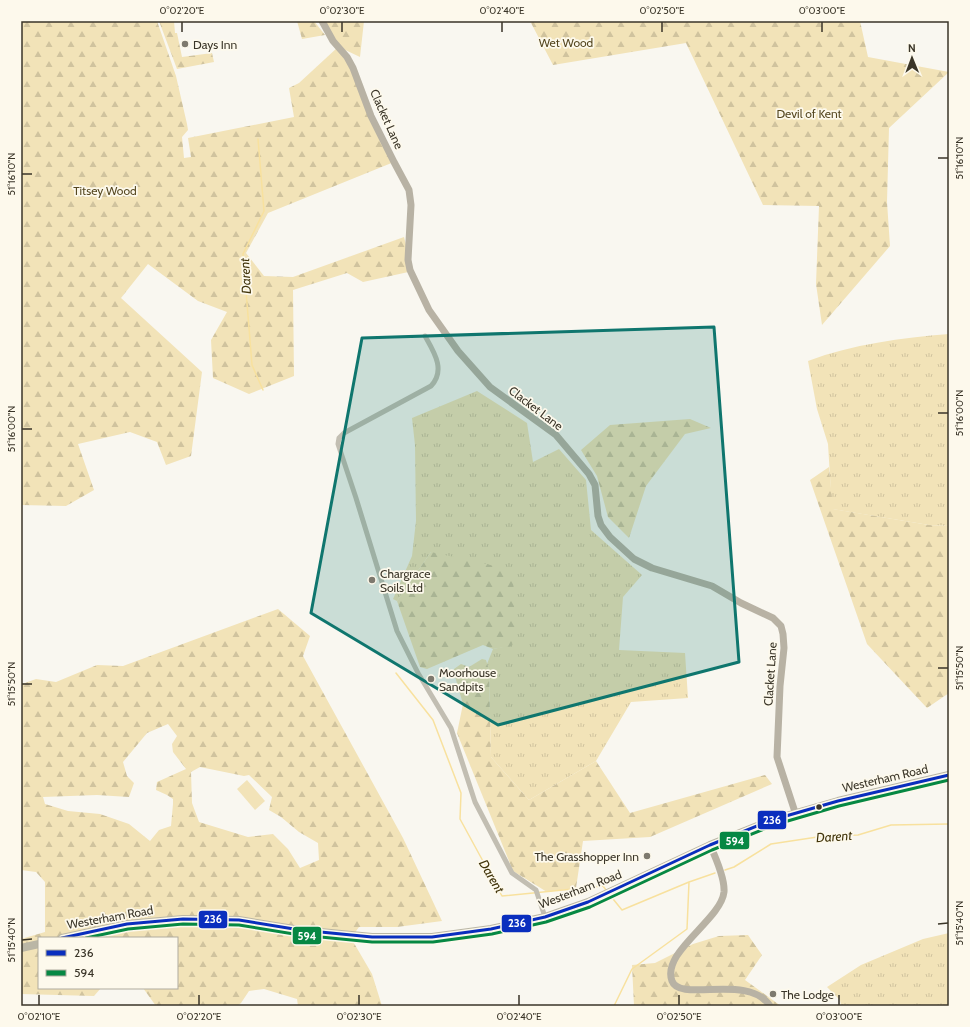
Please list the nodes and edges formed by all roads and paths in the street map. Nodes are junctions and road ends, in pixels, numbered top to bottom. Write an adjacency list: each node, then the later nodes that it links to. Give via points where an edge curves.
1 (322, 21): 4 (street, Clacket Lane, via 353,68 371,116 408,186 411,200 408,247 410,270 429,310 458,351 490,387 556,435 589,474 595,485 601,525 634,559 652,568 712,586 773,618 781,626 784,648 777,757)
2 (425, 336): 6 (street, via 439,365 436,381 344,433 338,444 397,631 418,673 451,728 475,802 512,873 536,890)
3 (949, 775): 4 (main road, Westerham Road)
4 (795, 812): 5 (main road, Westerham Road)
5 (710, 845): 6 (main road, Westerham Road, via 608,893); 10 (street, via 724,892 712,915 682,947 672,967 672,981 680,988 691,990 735,989 751,992)
6 (545, 917): 7 (main road, Westerham Road, via 491,929 432,937 372,937 300,930 239,920 194,918 127,924)
7 (67, 937)
8 (38, 944): 9 (main road)
9 (21, 948)
10 (770, 1006)

